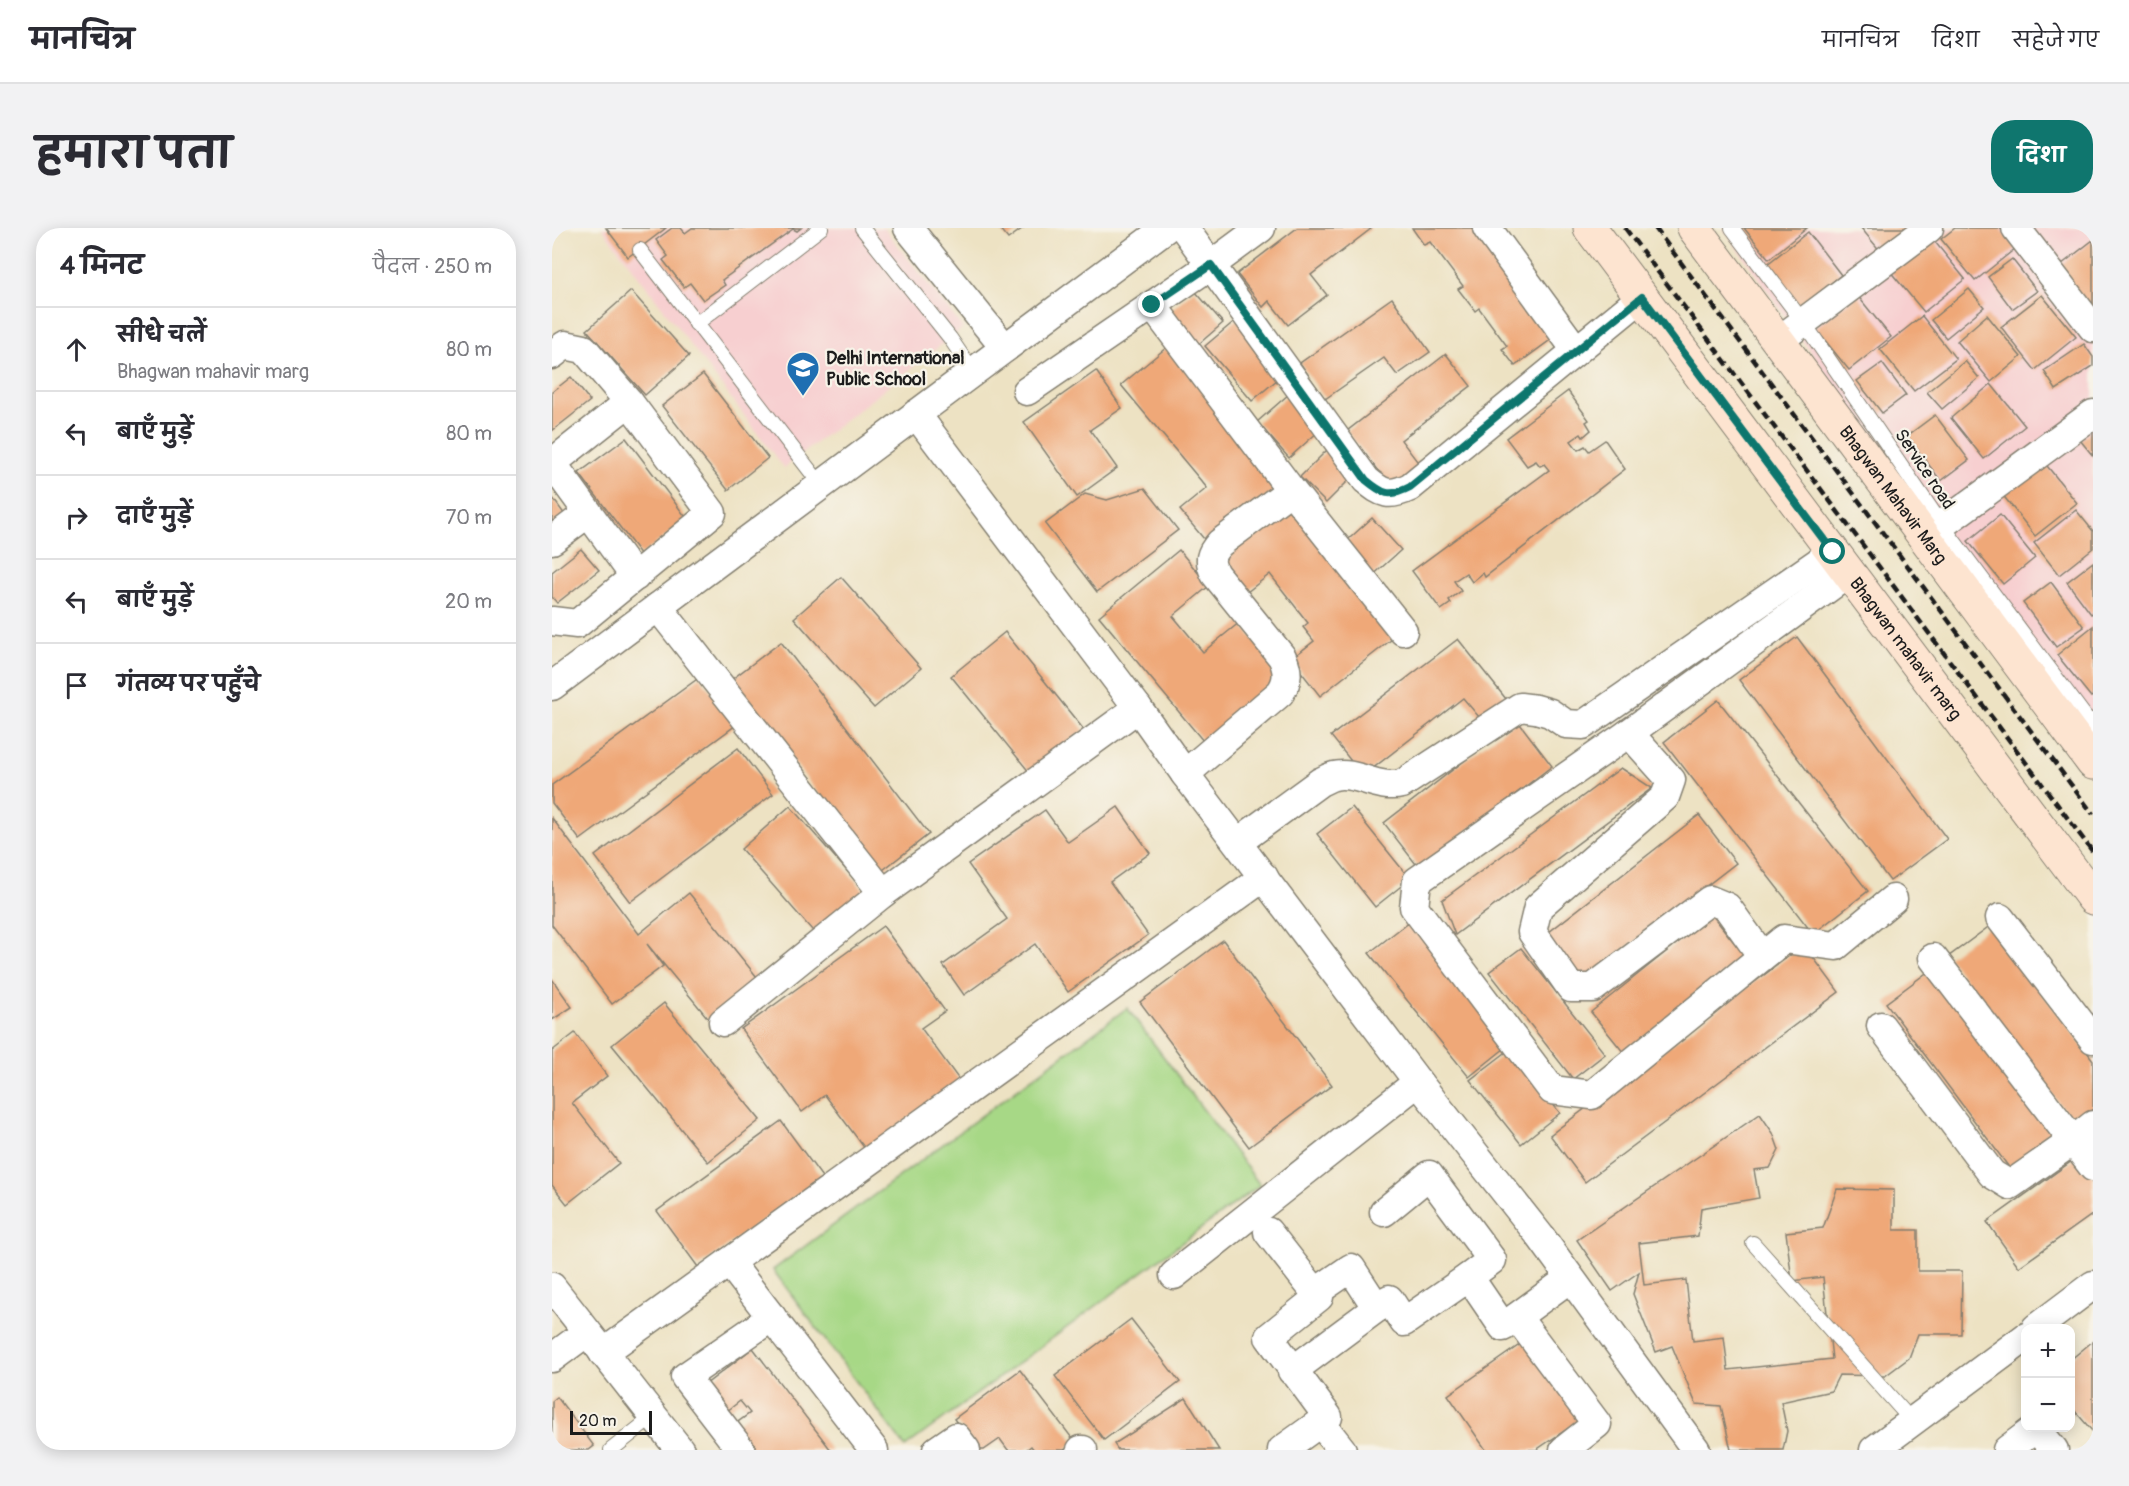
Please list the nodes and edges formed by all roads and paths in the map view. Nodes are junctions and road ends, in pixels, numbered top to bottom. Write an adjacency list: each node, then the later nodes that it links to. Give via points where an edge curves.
1 (821, 228): 17 (lane)
2 (862, 228): 23 (lane)
3 (908, 228): 20 (street)
4 (1166, 228): 20 (street)
5 (1184, 228): 14 (street)
6 (1261, 228): 14 (street)
7 (1487, 228): 21 (street)
8 (1590, 228): 15 (main road, Bhagwan mahavir marg)
9 (1694, 228): 19 (main road, Bhagwan Mahavir Marg)
10 (1732, 228): 19 (lane)
11 (1929, 228): 19 (street)
12 (2016, 228): 18 (street)
13 (640, 250): 17 (lane)
14 (1211, 265): 16 (street); 21 (street, via 1366,480 1380,492 1396,494 1410,487)
15 (1642, 297): 21 (street); 35 (main road, Bhagwan mahavir marg)
16 (1152, 305): 24 (street); 29 (street)
17 (696, 324): 28 (lane)
18 (2093, 328)
19 (1791, 332): 32 (main road, Bhagwan Mahavir Marg)
20 (1005, 348): 23 (street)
21 (1576, 350)
22 (552, 355): 25 (street, via 565,345 584,349)
23 (973, 372): 26 (street)
24 (1027, 391)
25 (629, 402): 30 (street, via 552,463); 31 (street)
26 (916, 414): 28 (street); 41 (street)
27 (2093, 414): 32 (street)
28 (821, 485): 34 (street)
29 (1291, 490): 39 (street); 44 (street, via 1220,543 1210,559 1215,574 1282,657 1286,666 1285,685)
30 (588, 513): 33 (street); 36 (street)
31 (712, 513): 34 (street, via 720,518); 36 (street)
32 (1933, 531): 43 (main road, Bhagwan Mahavir Marg)
33 (552, 540)
34 (739, 548): 37 (street)
35 (1841, 562): 42 (street); 45 (street, via 1583,725 1566,724 1550,713 1520,706 1402,784 1391,786 1335,775); 48 (main road, Bhagwan mahavir marg)
36 (636, 578): 38 (street, via 577,624)
37 (658, 607): 40 (street); 47 (street)
38 (552, 621)
39 (1403, 632)
40 (555, 678)
41 (1138, 708): 44 (street); 47 (street)
42 (1629, 733): 51 (street, via 1671,780 1665,797 1538,907 1532,932 1571,988 1593,988 1710,900 1727,907); 51 (street, via 1417,881 1414,907 1552,1090 1592,1095)
43 (2089, 737)
44 (1185, 774): 45 (street)
45 (1238, 842): 46 (street)
46 (1264, 877): 56 (street); 62 (street)
47 (883, 893): 53 (street)
48 (2093, 898)
49 (1893, 899): 51 (street, via 1836,946 1784,939)
50 (2000, 918): 55 (street)
51 (1762, 956)
52 (1933, 958): 57 (street)
53 (723, 1022)
54 (1881, 1026): 57 (street, via 1992,1174 2010,1185)
55 (2093, 1039)
56 (1418, 1082): 63 (street); 65 (street)
57 (2083, 1133): 58 (street)
58 (2093, 1167)
59 (1384, 1212): 64 (street, via 1429,1175 1492,1260)
60 (1268, 1232): 68 (street)
61 (1753, 1243): 81 (lane)
62 (729, 1262): 70 (street); 74 (street)
63 (1174, 1275)
64 (1469, 1277): 69 (street, via 1404,1323 1389,1299); 71 (street, via 1503,1327)
65 (1570, 1278): 71 (street); 91 (street)
66 (2093, 1285): 72 (street)
67 (552, 1287): 74 (street)
68 (1316, 1292): 69 (street, via 1351,1268); 76 (street, via 1320,1297 1269,1337)
69 (1377, 1308): 76 (street)
70 (772, 1317): 84 (street, via 685,1377); 85 (street)
71 (1518, 1317): 90 (street, via 1597,1425)
72 (2042, 1324)
73 (2021, 1340): 81 (street)
74 (595, 1342): 75 (street); 77 (street)
75 (552, 1358)
76 (1292, 1371): 78 (street, via 1328,1417)
77 (654, 1416): 82 (lane); 83 (street)
78 (1320, 1422): 88 (street); 89 (street)
79 (2021, 1432): 92 (street)
80 (2039, 1432): 93 (street)
81 (1894, 1440)
82 (611, 1450)
83 (680, 1450)
84 (741, 1450)
85 (874, 1450)
86 (937, 1450): 87 (street, via 956,1437)
87 (966, 1450)
88 (1282, 1450)
89 (1342, 1450)
90 (1564, 1450)
91 (1696, 1450)
92 (2007, 1450)
93 (2054, 1450)

